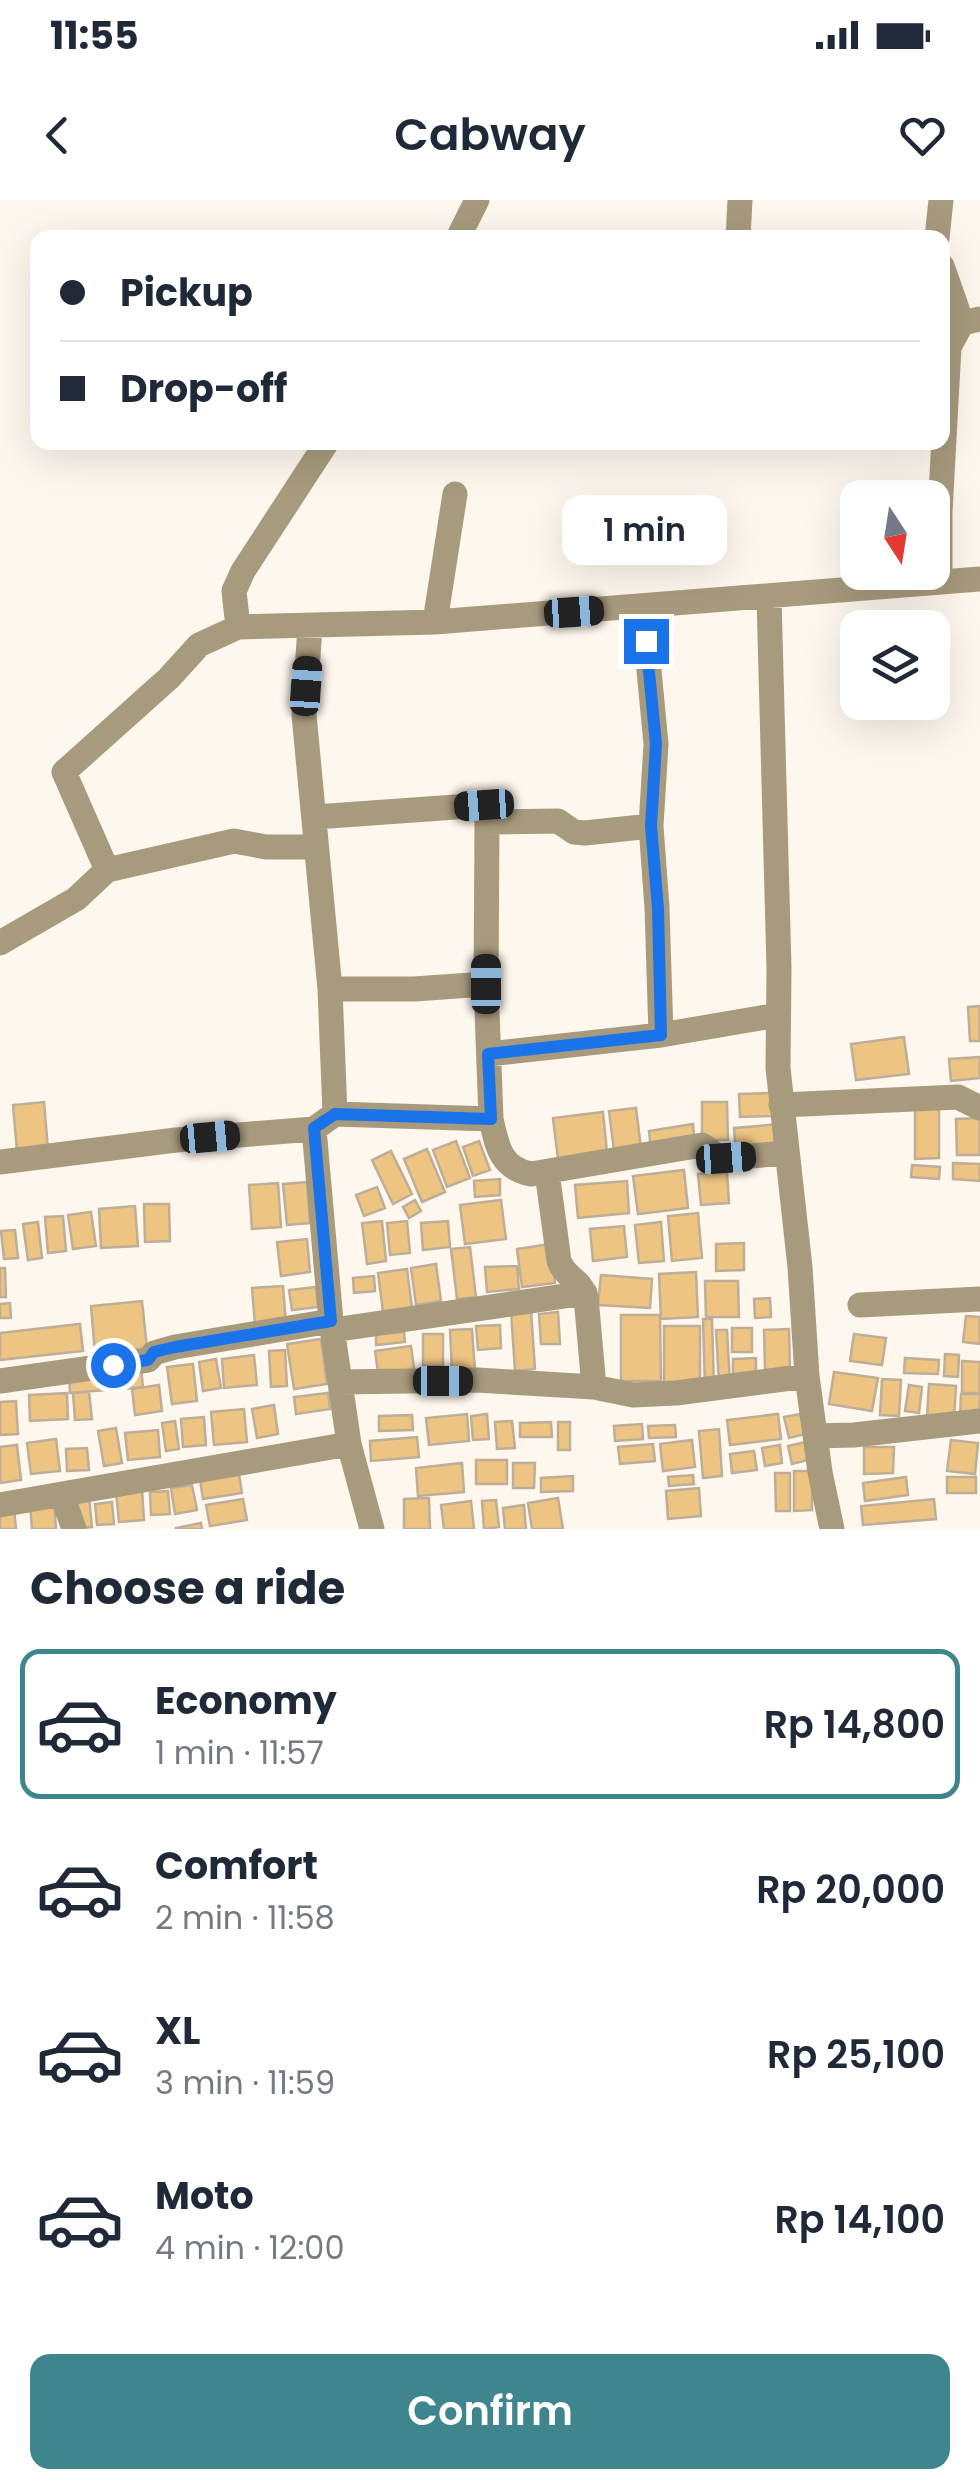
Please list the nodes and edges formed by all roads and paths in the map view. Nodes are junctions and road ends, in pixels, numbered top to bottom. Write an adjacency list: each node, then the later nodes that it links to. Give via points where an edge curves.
1 (477, 200): 4 (street)
2 (740, 200): 5 (street)
3 (942, 200): 6 (street)
4 (462, 230)
5 (738, 230)
6 (938, 230)
7 (950, 281): 8 (street)
8 (971, 321): 9 (street)
9 (950, 345)
10 (322, 450): 20 (street, via 243,571 234,591)
11 (943, 450): 12 (street)
12 (942, 480)
13 (455, 494): 19 (street)
14 (980, 579): 15 (street)
15 (950, 580)
16 (849, 590): 17 (street)
17 (769, 598): 18 (street); 30 (street)
18 (643, 607): 19 (street); 24 (street, via 656,744)
19 (435, 622): 21 (street)
20 (238, 627): 21 (street); 26 (street, via 199,645 64,772)
21 (310, 627): 22 (street, via 304,715)
22 (315, 817): 23 (street, via 484,805); 25 (street)
23 (487, 822): 24 (street, via 558,821 585,833); 28 (street)
24 (651, 826): 31 (street)
25 (316, 847): 26 (street, via 234,841); 29 (street)
26 (108, 870): 27 (street, via 76,899)
27 (0, 943)
28 (486, 984): 29 (street); 32 (street)
29 (330, 989): 36 (street)
30 (778, 1015): 31 (street); 33 (street)
31 (661, 1035): 32 (street)
32 (488, 1054): 35 (street)
33 (781, 1105): 34 (street, via 958,1097); 37 (street)
34 (980, 1108)
35 (491, 1119): 36 (street); 39 (street, via 509,1165)
36 (324, 1121): 38 (street); 43 (street)
37 (786, 1153): 39 (street, via 726,1158 702,1145); 44 (street)
38 (0, 1162)
39 (547, 1172): 40 (street, via 563,1272)
40 (585, 1293): 43 (street); 47 (street)
41 (980, 1300): 42 (street)
42 (860, 1305)
43 (332, 1326): 45 (street); 46 (street)
44 (807, 1376): 47 (street, via 676,1393 633,1395); 49 (street)
45 (0, 1381)
46 (340, 1382): 47 (street); 50 (street)
47 (594, 1387)
48 (980, 1421): 49 (street)
49 (815, 1436): 55 (street)
50 (349, 1444): 51 (street); 54 (street)
51 (62, 1495): 52 (street); 53 (street)
52 (0, 1505)
53 (74, 1529)
54 (372, 1529)
55 (832, 1529)

